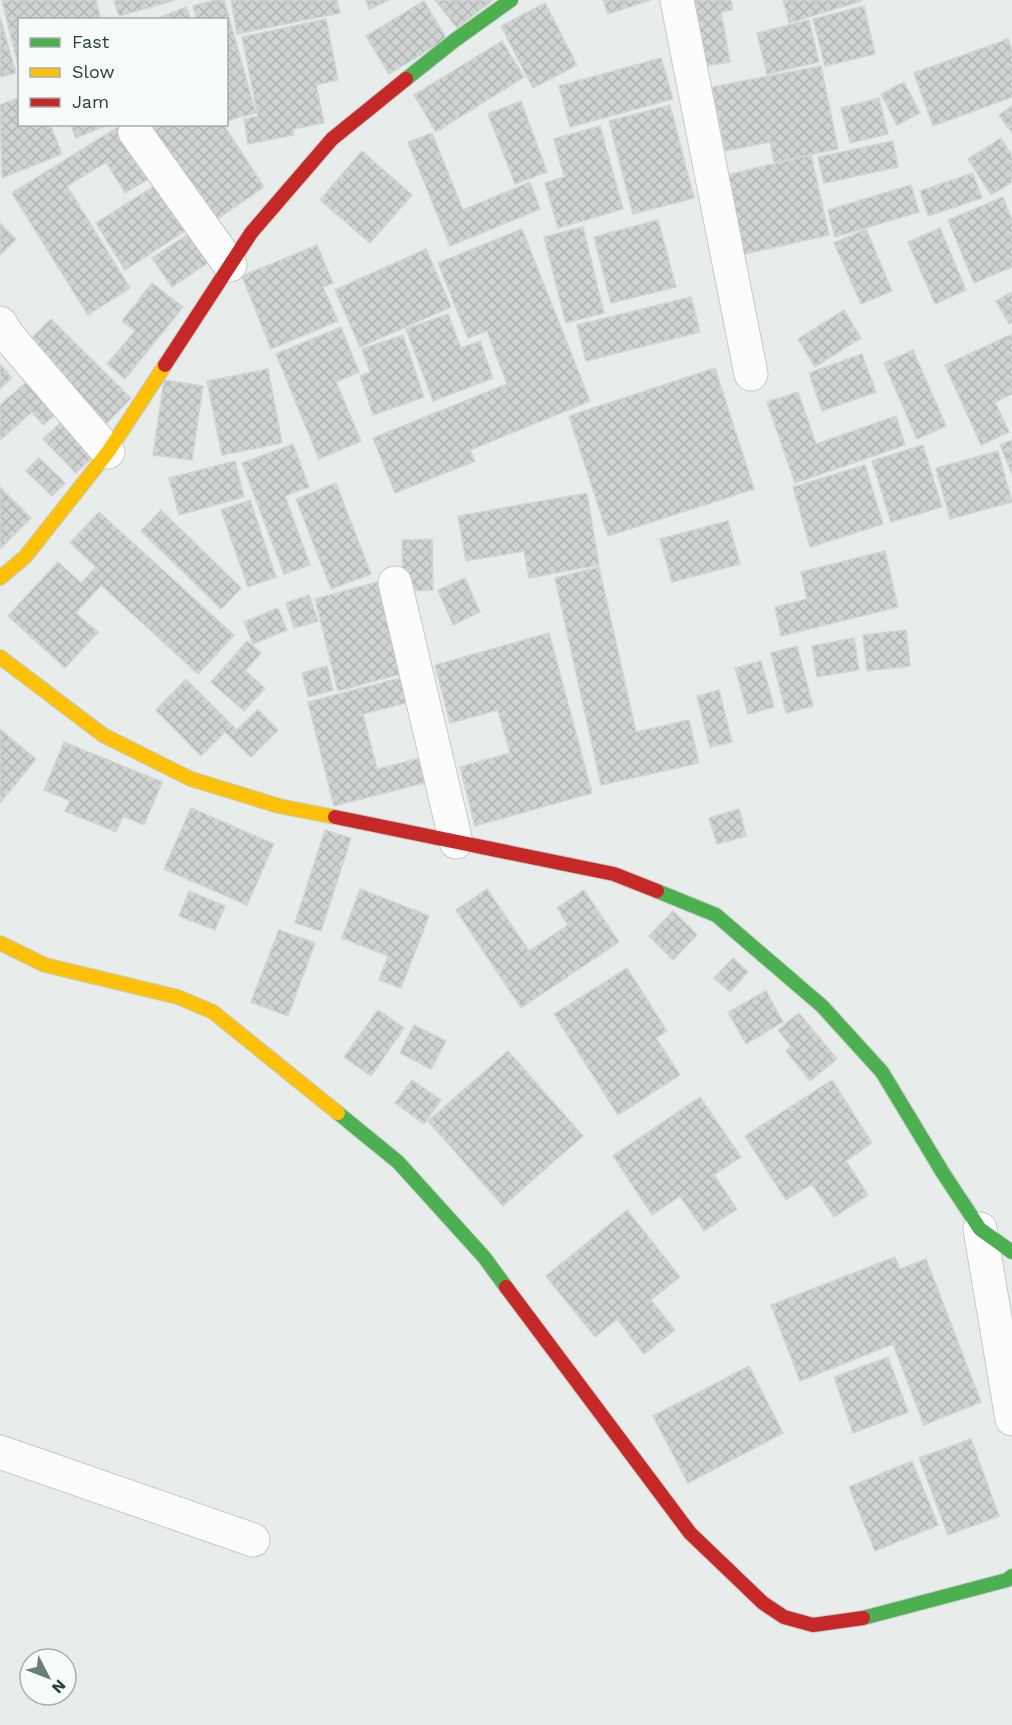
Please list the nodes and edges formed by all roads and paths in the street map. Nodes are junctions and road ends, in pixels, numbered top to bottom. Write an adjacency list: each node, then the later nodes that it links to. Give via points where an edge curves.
1 (511, 0): 4 (street, via 332,139 251,233)
2 (677, 0): 6 (street)
3 (135, 132): 4 (street)
4 (231, 265): 7 (street)
5 (0, 323): 7 (street)
6 (751, 374)
7 (108, 452): 8 (street, via 25,556)
8 (0, 578)
9 (395, 584): 11 (street)
10 (0, 657): 11 (street, via 103,735 191,779 279,806)
11 (456, 842): 13 (street, via 614,874 716,915 822,1006 882,1072)
12 (0, 943): 18 (street, via 45,965 178,997 213,1012 398,1162 484,1257 690,1533 763,1603 784,1617 813,1624 855,1620)
13 (980, 1229): 14 (street); 15 (street)
14 (1012, 1252)
15 (1012, 1419)
16 (0, 1452): 17 (street)
17 (254, 1540)
18 (1012, 1576)

